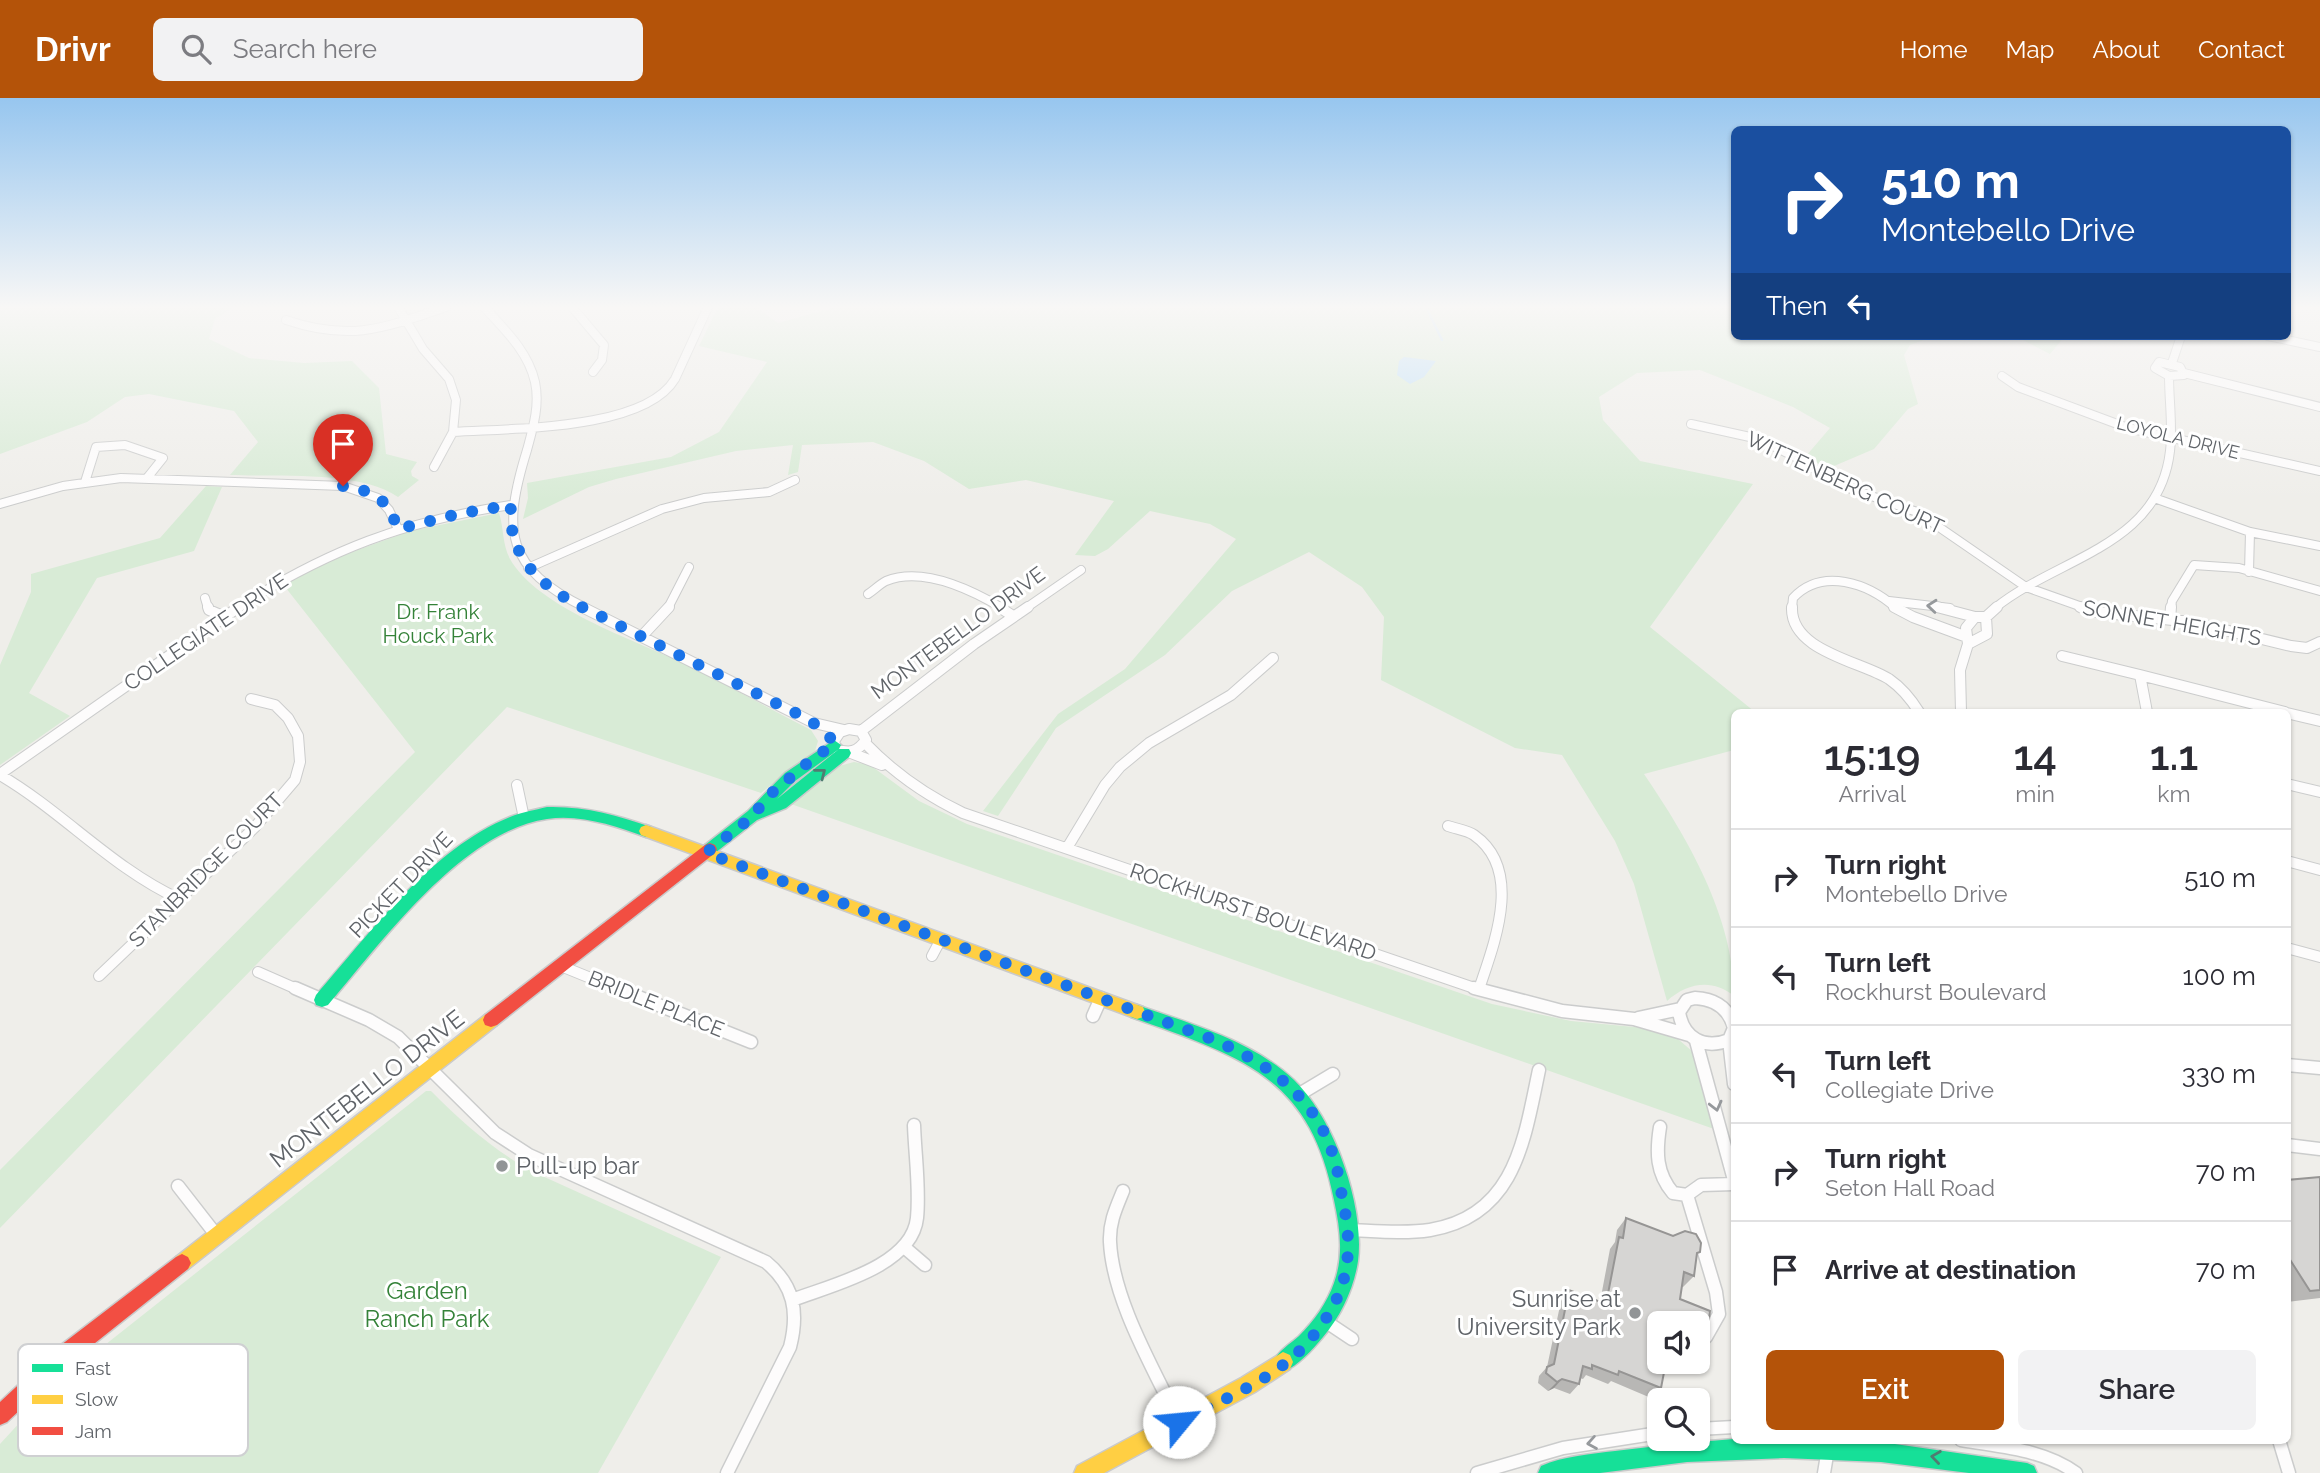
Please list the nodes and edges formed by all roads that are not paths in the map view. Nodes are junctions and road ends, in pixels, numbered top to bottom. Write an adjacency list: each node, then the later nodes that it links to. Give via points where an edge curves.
1 (442, 371): 11 (street, via 456,400)
2 (531, 371): 10 (street, ROCKHURST BOULEVARD, via 537,396)
3 (678, 371): 10 (street, via 670,388 654,402 612,417)
4 (2159, 371): 7 (street)
5 (2184, 373): 7 (street); 8 (street)
6 (2002, 376): 12 (street, LOYOLA DRIVE, via 2018,387 2118,425)
7 (2169, 376): 12 (street)
8 (2320, 407)
9 (1690, 424): 28 (street, WITTENBERG COURT, via 1759,439 1840,485 1917,512)
10 (534, 425): 11 (street); 20 (street, ROCKHURST BOULEVARD)
11 (453, 432): 13 (street)
12 (2170, 438): 14 (street, LOYOLA DRIVE); 18 (street, via 2169,460)
13 (434, 467)
14 (2320, 471)
15 (147, 478): 17 (street); 17 (street, via 163,458 134,445 115,443 96,447); 21 (street, via 358,488 387,504)
16 (795, 480): 25 (street, via 769,492 704,498 662,509)
17 (85, 482): 19 (street)
18 (2157, 499): 22 (street); 28 (street, via 2111,544)
19 (0, 504)
20 (511, 505): 21 (street, COLLEGIATE DRIVE); 25 (street, ROCKHURST BOULEVARD, via 514,540)
21 (398, 529): 33 (street, COLLEGIATE DRIVE, via 308,565)
22 (2249, 532): 23 (street); 27 (street)
23 (2320, 546)
24 (689, 567): 38 (street, via 673,604)
25 (528, 568): 38 (street, ROCKHURST BOULEVARD, via 555,592)
26 (1081, 570): 34 (street, MONTEBELLO DRIVE)
27 (2249, 572): 29 (street); 37 (street, via 2214,564 2194,565 2172,601)
28 (2026, 587): 36 (street); 37 (street, SONNET HEIGHTS, via 2096,612)
29 (2320, 591)
30 (868, 594): 34 (street, via 887,582 908,579 947,583 978,593)
31 (205, 598): 33 (street, via 209,610)
32 (1889, 601): 35 (street, one-way to 32, via 1949,608); 39 (street, via 1907,615); 45 (street, via 1860,586 1819,582 1797,592 1792,611 1815,645 1886,678)
33 (223, 616): 57 (street, COLLEGIATE DRIVE)
34 (1013, 616): 53 (street, MONTEBELLO DRIVE)
35 (1975, 617): 36 (street); 39 (street, via 1966,628)
36 (1986, 617): 39 (street, via 1987,634)
37 (2170, 619): 40 (street, SONNET HEIGHTS, via 2291,646 2307,648)
38 (642, 636): 51 (street, ROCKHURST BOULEVARD)
39 (1968, 641): 46 (street, via 1960,670)
40 (2320, 642)
41 (2062, 656): 43 (street)
42 (1273, 659): 63 (street, via 1231,695 1149,743 1120,767)
43 (2140, 675): 47 (street); 48 (street)
44 (251, 698): 67 (street, STANBRIDGE COURT, via 275,705 298,736 300,762 295,780 272,810)
45 (1917, 709)
46 (1961, 709)
47 (2146, 709)
48 (2271, 709)
49 (2291, 714): 50 (street)
50 (2320, 721)
51 (814, 723): 52 (street, ROCKHURST BOULEVARD); 55 (street, ROCKHURST BOULEVARD)
52 (844, 730): 53 (street, ROCKHURST BOULEVARD); 55 (street)
53 (861, 732): 54 (street)
54 (865, 743): 55 (street); 56 (street, ROCKHURST BOULEVARD)
55 (841, 748): 56 (street, ROCKHURST BOULEVARD); 64 (main road, MONTEBELLO DRIVE, via 816,756)
56 (886, 766): 63 (street, ROCKHURST BOULEVARD, via 943,805)
57 (0, 775): 67 (street, via 33,795 141,882)
58 (517, 785): 61 (street)
59 (2291, 785): 60 (street)
60 (2320, 792)
61 (524, 818): 64 (main road, PICKET DRIVE, via 592,813); 77 (main road, PICKET DRIVE, via 484,836 447,863)
62 (1448, 826): 75 (street, via 1474,835 1489,853 1501,880 1500,911)
63 (1067, 848): 75 (street, ROCKHURST BOULEVARD)
64 (706, 853): 68 (main road, PICKET DRIVE); 72 (main road, MONTEBELLO DRIVE)
65 (2291, 862): 66 (street)
66 (2320, 870)
67 (179, 899): 74 (street, STANBRIDGE COURT)
68 (941, 939): 70 (street); 76 (main road, PICKET DRIVE)
69 (2291, 949): 71 (street)
70 (932, 956)
71 (2320, 957)
72 (561, 966): 84 (street, BRIDLE PLACE); 86 (main road, MONTEBELLO DRIVE)
73 (258, 972): 77 (street)
74 (99, 976)
75 (1479, 989): 81 (street, ROCKHURST BOULEVARD, via 1562,1011)
76 (1101, 998): 80 (street); 90 (main road, PICKET DRIVE, via 1229,1046 1265,1065)
77 (321, 1000): 86 (street, via 384,1028)
78 (1728, 1008): 79 (street, via 1695,998)
79 (1680, 1009): 81 (street, ROCKHURST BOULEVARD); 82 (street, via 1679,1020)
80 (1093, 1016)
81 (1634, 1019): 82 (street, ROCKHURST BOULEVARD)
82 (1693, 1038): 83 (street, via 1714,1045); 95 (street, one-way to 95, via 1708,1076)
83 (1731, 1038)
84 (751, 1042)
85 (2291, 1065): 87 (street)
86 (431, 1068): 101 (main road, MONTEBELLO DRIVE); 104 (street, via 467,1107 514,1146 766,1262 779,1271)
87 (2320, 1068)
88 (1539, 1070): 100 (street, via 1517,1162 1508,1182 1479,1212 1433,1230)
89 (1333, 1074): 90 (street)
90 (1298, 1095): 100 (main road, PICKET DRIVE, via 1331,1148)
91 (914, 1125): 102 (street, via 917,1220)
92 (1660, 1127): 99 (street, via 1657,1163 1662,1179 1673,1194)
93 (2291, 1145): 94 (street)
94 (2320, 1149)
95 (1731, 1170)
96 (1731, 1182): 99 (street, via 1701,1185)
97 (178, 1186): 101 (street)
98 (1123, 1191): 111 (street, via 1110,1223 1116,1277)
99 (1687, 1195): 106 (street, via 1716,1292 1719,1314)
100 (1349, 1230): 105 (main road, PICKET DRIVE, via 1345,1277)
101 (217, 1236): 108 (main road, MONTEBELLO DRIVE)
102 (905, 1247): 103 (street); 104 (street, via 883,1265)
103 (925, 1265)
104 (795, 1299): 120 (street, via 796,1331 790,1348)
105 (1325, 1321): 107 (street); 111 (main road, PICKET DRIVE, via 1278,1370)
106 (1710, 1330)
107 (1352, 1339)
108 (78, 1344)
109 (6, 1399): 110 (main road, MONTEBELLO DRIVE)
110 (0, 1415)
111 (1179, 1422): 121 (main road, PICKET DRIVE)
112 (1731, 1427): 113 (street)
113 (1710, 1428)
114 (1647, 1435): 122 (street, one-way to 122, via 1563,1448)
115 (1790, 1444): 123 (main road, via 1656,1454)
116 (1828, 1444): 124 (street)
117 (1837, 1444): 125 (main road, one-way to 117)
118 (1982, 1444): 126 (street, via 2043,1456 2067,1464)
119 (2280, 1444): 127 (street)
120 (727, 1473)
121 (1084, 1473)
122 (1477, 1473)
123 (1548, 1473)
124 (1824, 1473)
125 (2027, 1473)
126 (2076, 1473)
127 (2289, 1473)

